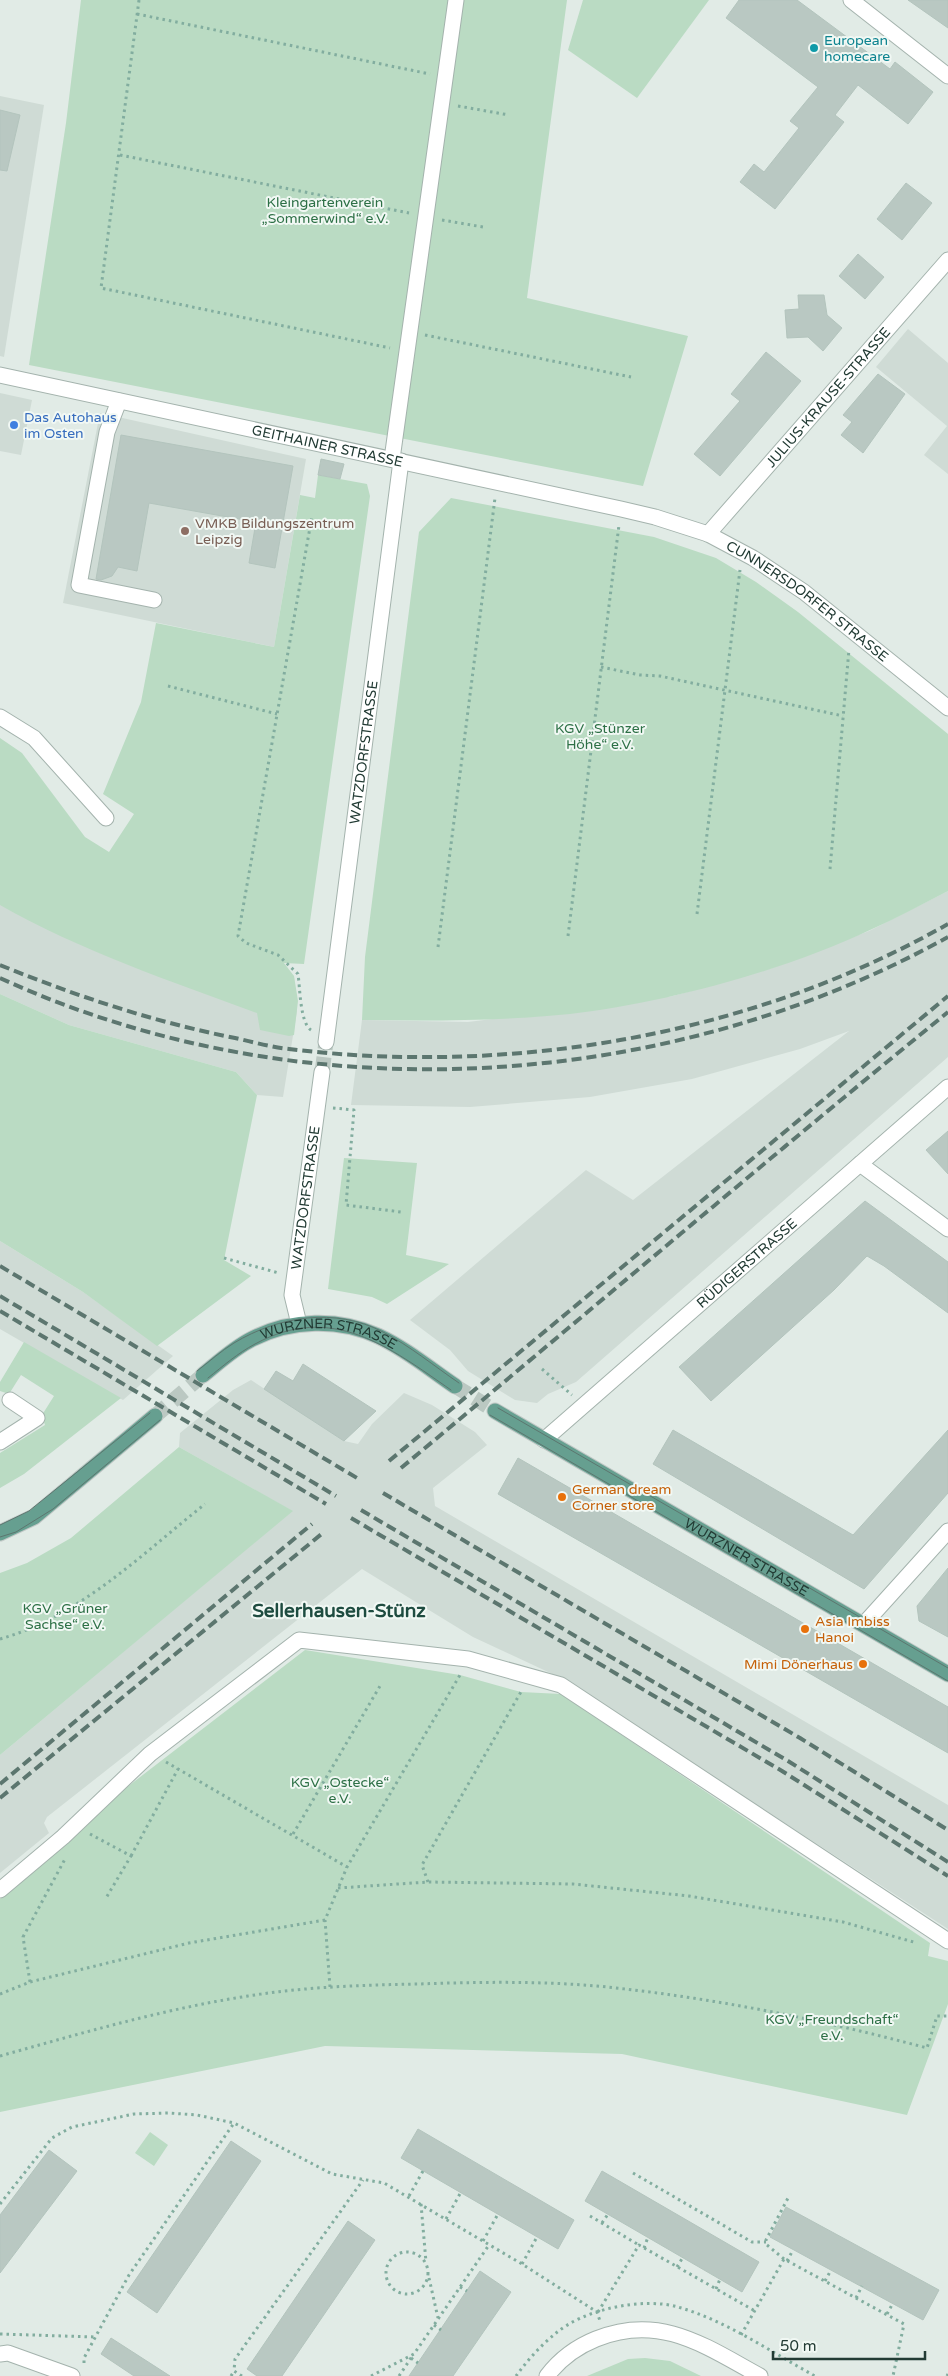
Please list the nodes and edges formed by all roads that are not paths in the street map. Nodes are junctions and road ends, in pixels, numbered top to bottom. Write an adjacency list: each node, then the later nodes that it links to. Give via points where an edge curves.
1 (456, 0): 7 (street, WATZDORFSTRASSE, via 410,331)
2 (856, 1): 3 (street)
3 (948, 76)
4 (948, 260): 9 (street, JULIUS-KRAUSE-STRASSE)
5 (0, 375): 6 (street, GEITHAINER STRASSE)
6 (119, 401): 7 (street, GEITHAINER STRASSE); 10 (street, via 107,432 79,585)
7 (397, 460): 8 (street, GEITHAINER STRASSE); 14 (street, WATZDORFSTRASSE)
8 (655, 517): 9 (street, CUNNERSDORFER STRASSE)
9 (708, 534): 11 (street, CUNNERSDORFER STRASSE, via 804,592)
10 (154, 600)
11 (948, 708)
12 (0, 717): 13 (street, via 34,738)
13 (106, 818)
14 (326, 1042)
15 (322, 1072): 19 (street, WATZDORFSTRASSE, via 292,1295)
16 (948, 1087): 17 (street, RÜDIGERSTRASSE)
17 (860, 1164): 18 (street); 25 (street, RÜDIGERSTRASSE)
18 (948, 1229)
19 (299, 1324): 20 (main road, WURZNER STRASSE, via 254,1338); 21 (main road, WURZNER STRASSE, via 358,1328 378,1336)
20 (203, 1375)
21 (455, 1386)
22 (10, 1400): 26 (street, via 37,1418)
23 (494, 1411): 25 (main road, WURZNER STRASSE)
24 (155, 1416): 28 (main road, via 34,1517)
25 (544, 1440): 29 (main road, WURZNER STRASSE)
26 (0, 1442)
27 (948, 1531): 29 (street)
28 (0, 1533)
29 (864, 1624): 30 (main road, WURZNER STRASSE)
30 (948, 1674)
31 (0, 1890): 32 (street, via 63,1838 150,1754 298,1640 468,1659 561,1685)
32 (948, 1941)
33 (0, 2354): 34 (street, via 8,2353)
34 (72, 2376)
35 (547, 2376): 36 (street, via 578,2348 603,2336 639,2329 667,2332 702,2344)
36 (760, 2376)

